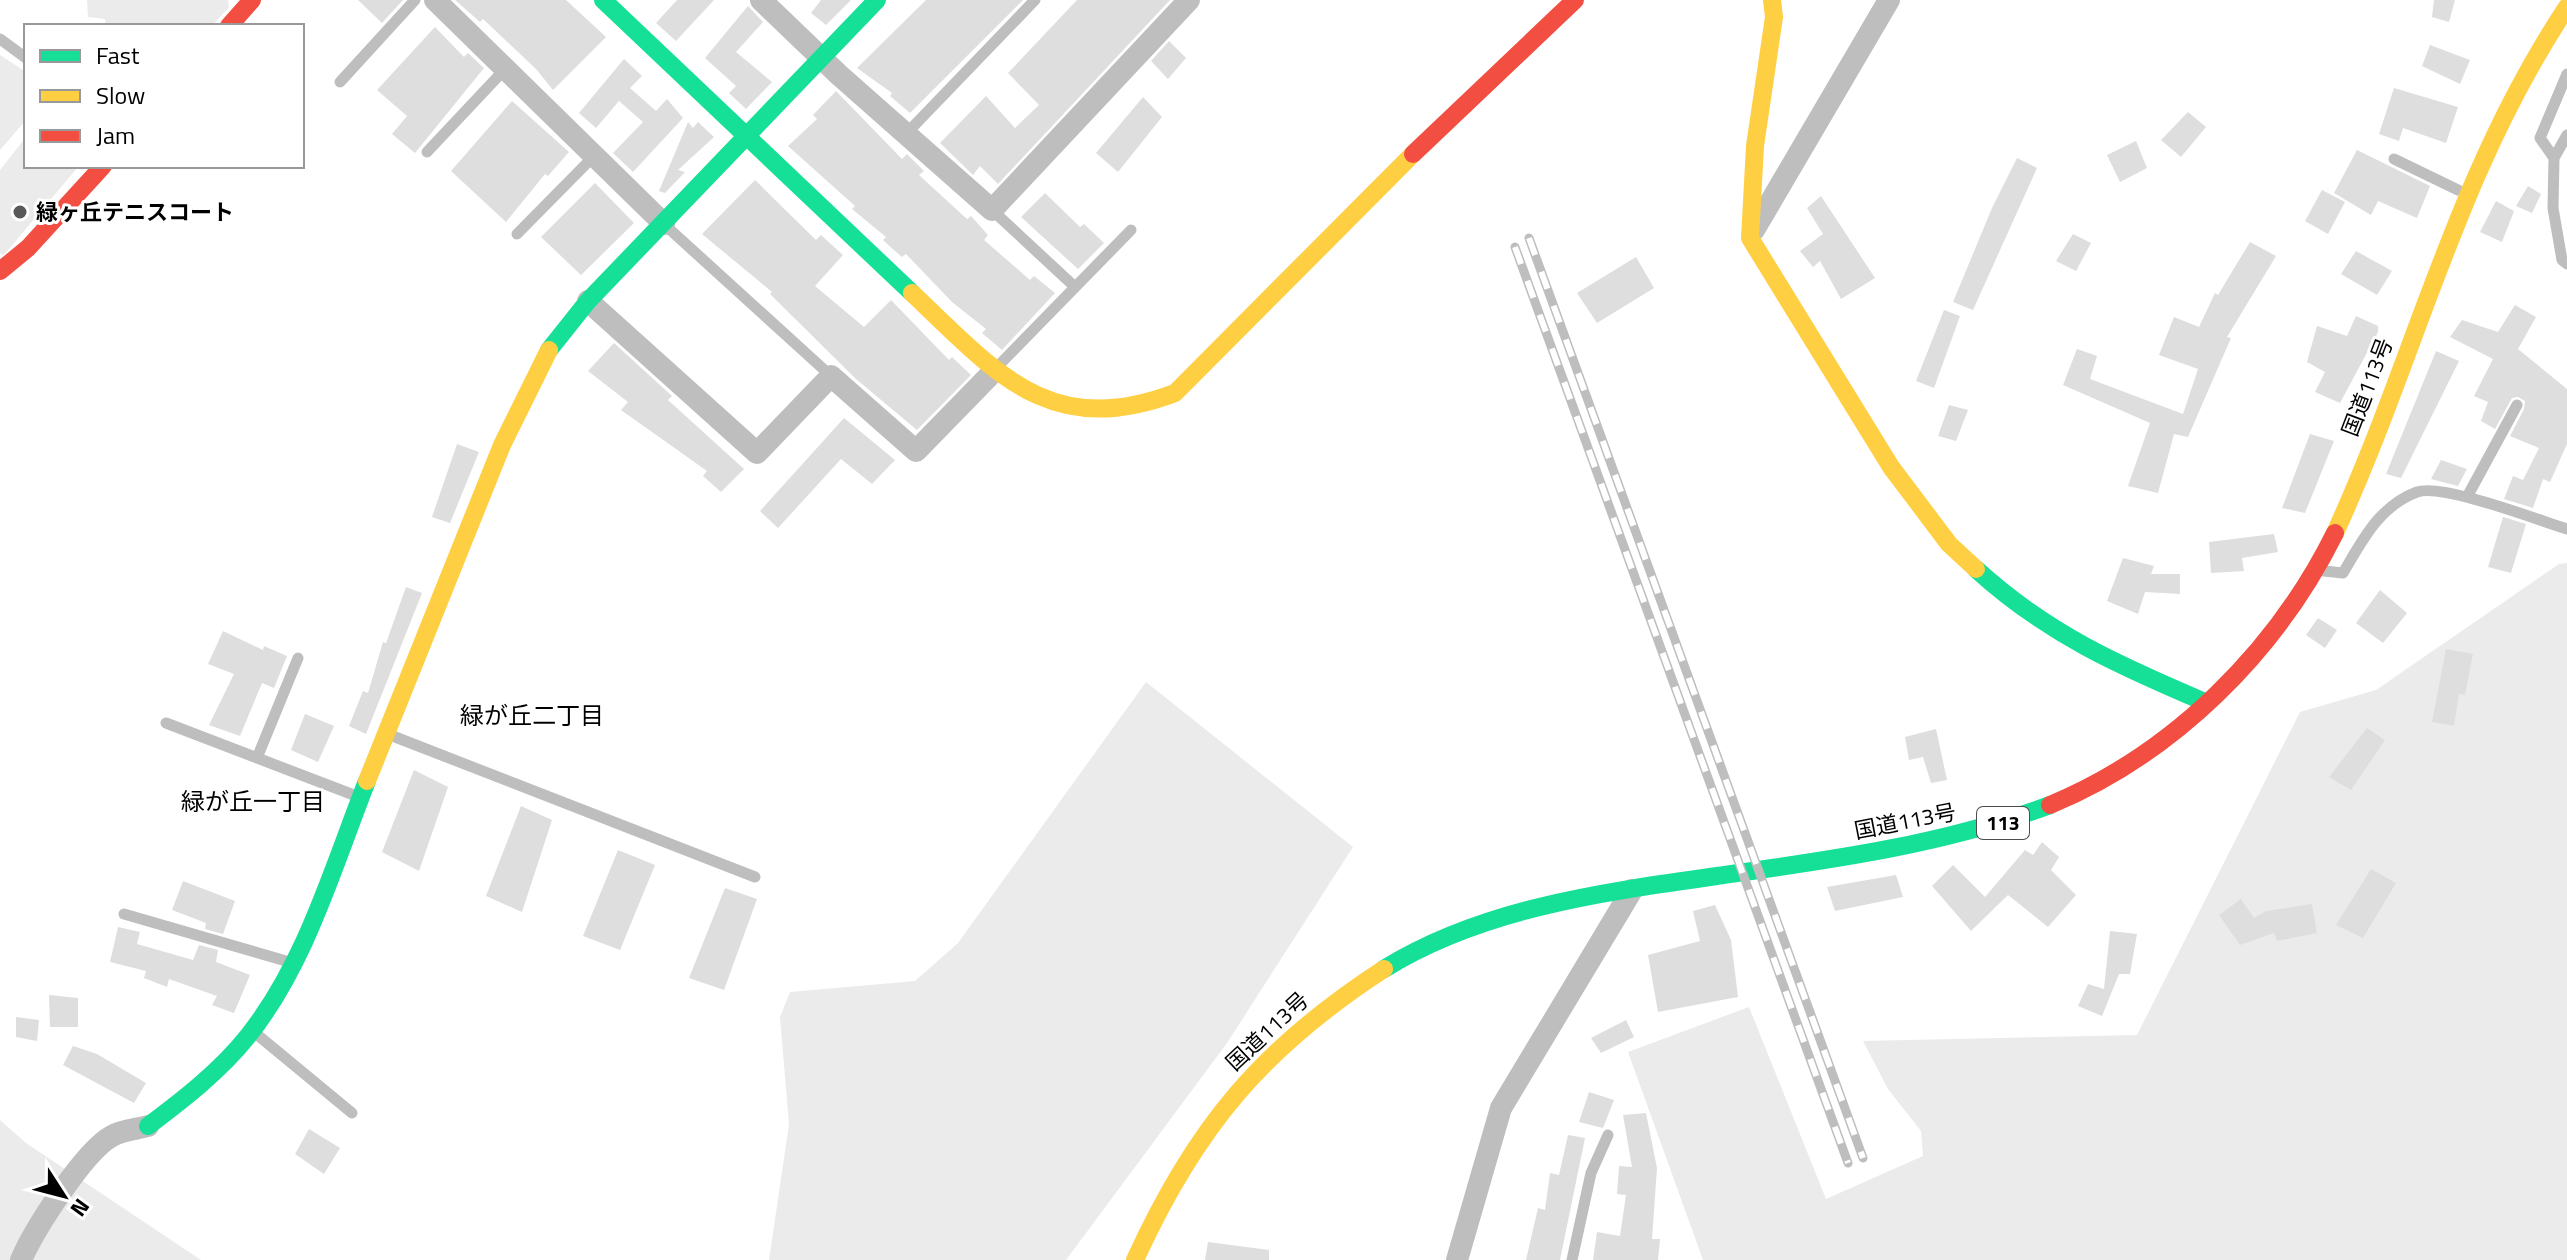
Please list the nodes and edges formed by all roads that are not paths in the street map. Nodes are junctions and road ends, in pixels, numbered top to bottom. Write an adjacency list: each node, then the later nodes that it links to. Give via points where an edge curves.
1 (252, 0): 13 (main road)
2 (415, 0): 19 (lane)
3 (435, 0): 17 (street)
4 (603, 0): 22 (main road)
5 (761, 0): 15 (street)
6 (877, 0): 15 (main road)
7 (1035, 0): 20 (lane)
8 (1189, 0): 29 (street)
9 (1575, 0): 38 (main road, via 1325,239 1175,393 1114,412 1081,409 1044,401)
10 (1772, 0): 33 (main road)
11 (1889, 0): 33 (street)
12 (2567, 7): 28 (main road, 国道113号 / 113, via 2518,81)
13 (231, 24)
14 (0, 39): 16 (lane)
15 (823, 56): 20 (street); 22 (main road)
16 (24, 57)
17 (506, 68): 23 (lane); 24 (street)
18 (2567, 74): 25 (lane, via 2540,138)
19 (340, 82)
20 (906, 134): 29 (street)
21 (2567, 135): 25 (lane)
22 (747, 136): 30 (main road); 38 (main road)
23 (427, 152)
24 (595, 155): 30 (street); 32 (lane)
25 (2554, 158): 34 (lane, via 2553,208)
26 (2394, 159): 28 (lane)
27 (101, 168): 35 (main road)
28 (2466, 193): 43 (main road, 国道113号 / 113, via 2358,481)
29 (992, 210): 36 (lane)
30 (664, 224): 37 (main road); 39 (lane)
31 (1131, 230): 36 (lane)
32 (517, 234)
33 (1750, 238): 45 (main road, via 1891,467 1949,544 2030,616 2115,664)
34 (2567, 264)
35 (0, 271)
36 (1075, 287): 38 (lane)
37 (588, 301): 39 (street, via 757,453); 47 (main road, via 541,360)
38 (994, 371): 39 (street, via 916,451)
39 (831, 376)
40 (2517, 405): 41 (lane)
41 (2467, 497): 42 (lane); 43 (lane, via 2419,491 2383,513 2343,573)
42 (2567, 529)
43 (2316, 570): 45 (main road, 国道113号 / 113, via 2271,635)
44 (298, 658): 48 (lane)
45 (2207, 703): 51 (main road, 国道113号 / 113, via 2125,765 2034,811 1979,831)
46 (166, 723): 48 (lane)
47 (388, 734): 49 (main road); 50 (lane)
48 (257, 758): 49 (lane)
49 (362, 798): 53 (main road)
50 (755, 877)
51 (1632, 890): 59 (main road, 国道113号 / 113, via 1512,915 1430,944 1313,1018 1250,1077 1196,1143); 60 (street, via 1501,1108)
52 (124, 914): 53 (lane)
53 (294, 963): 54 (main road)
54 (252, 1030): 55 (lane); 56 (main road, via 197,1089)
55 (352, 1113)
56 (148, 1126): 58 (street, via 112,1136 62,1191 32,1233)
57 (1608, 1135): 61 (lane, via 1591,1173)
58 (21, 1260)
59 (1135, 1260)
60 (1457, 1260)
61 (1572, 1260)

